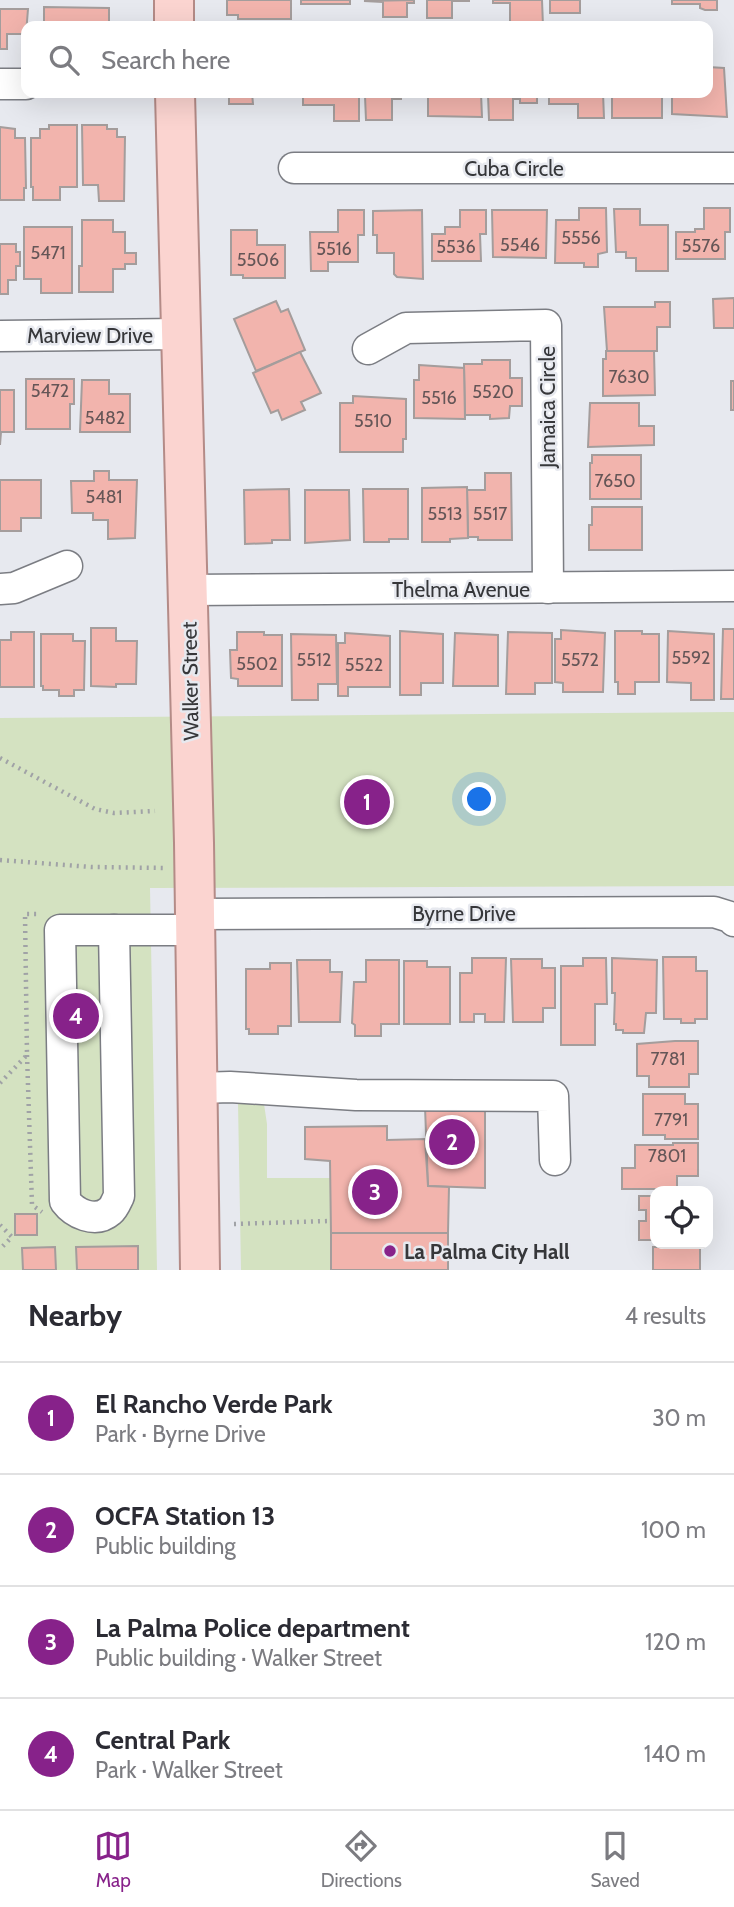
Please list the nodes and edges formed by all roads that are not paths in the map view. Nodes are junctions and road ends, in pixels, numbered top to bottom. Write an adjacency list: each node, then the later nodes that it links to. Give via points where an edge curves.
1 (174, 0): 2 (main road)
2 (174, 21)
3 (0, 84): 4 (street)
4 (21, 84)
5 (175, 98): 8 (main road, Walker Street)
6 (294, 168): 7 (street, Cuba Circle)
7 (734, 168)
8 (180, 334): 9 (street, Marview Drive); 15 (main road, Walker Street)
9 (0, 336)
10 (368, 349): 14 (street, Jamaica Circle, via 406,328 546,325)
11 (67, 566): 13 (street, via 14,589)
12 (734, 586): 14 (street, Thelma Avenue)
13 (0, 589)
14 (548, 589): 15 (street, Thelma Avenue)
15 (187, 590): 17 (main road, Walker Street)
16 (733, 919): 17 (street, Byrne Drive, via 714,912)
17 (195, 922): 18 (street, Byrne Drive); 19 (main road, Walker Street)
18 (114, 930): 18 (street, Byrne Drive, via 60,930 65,1201 73,1212 94,1217 109,1212 119,1196)
19 (199, 1088): 20 (street, via 553,1096); 21 (main road, Walker Street)
20 (555, 1160)
21 (200, 1270)

